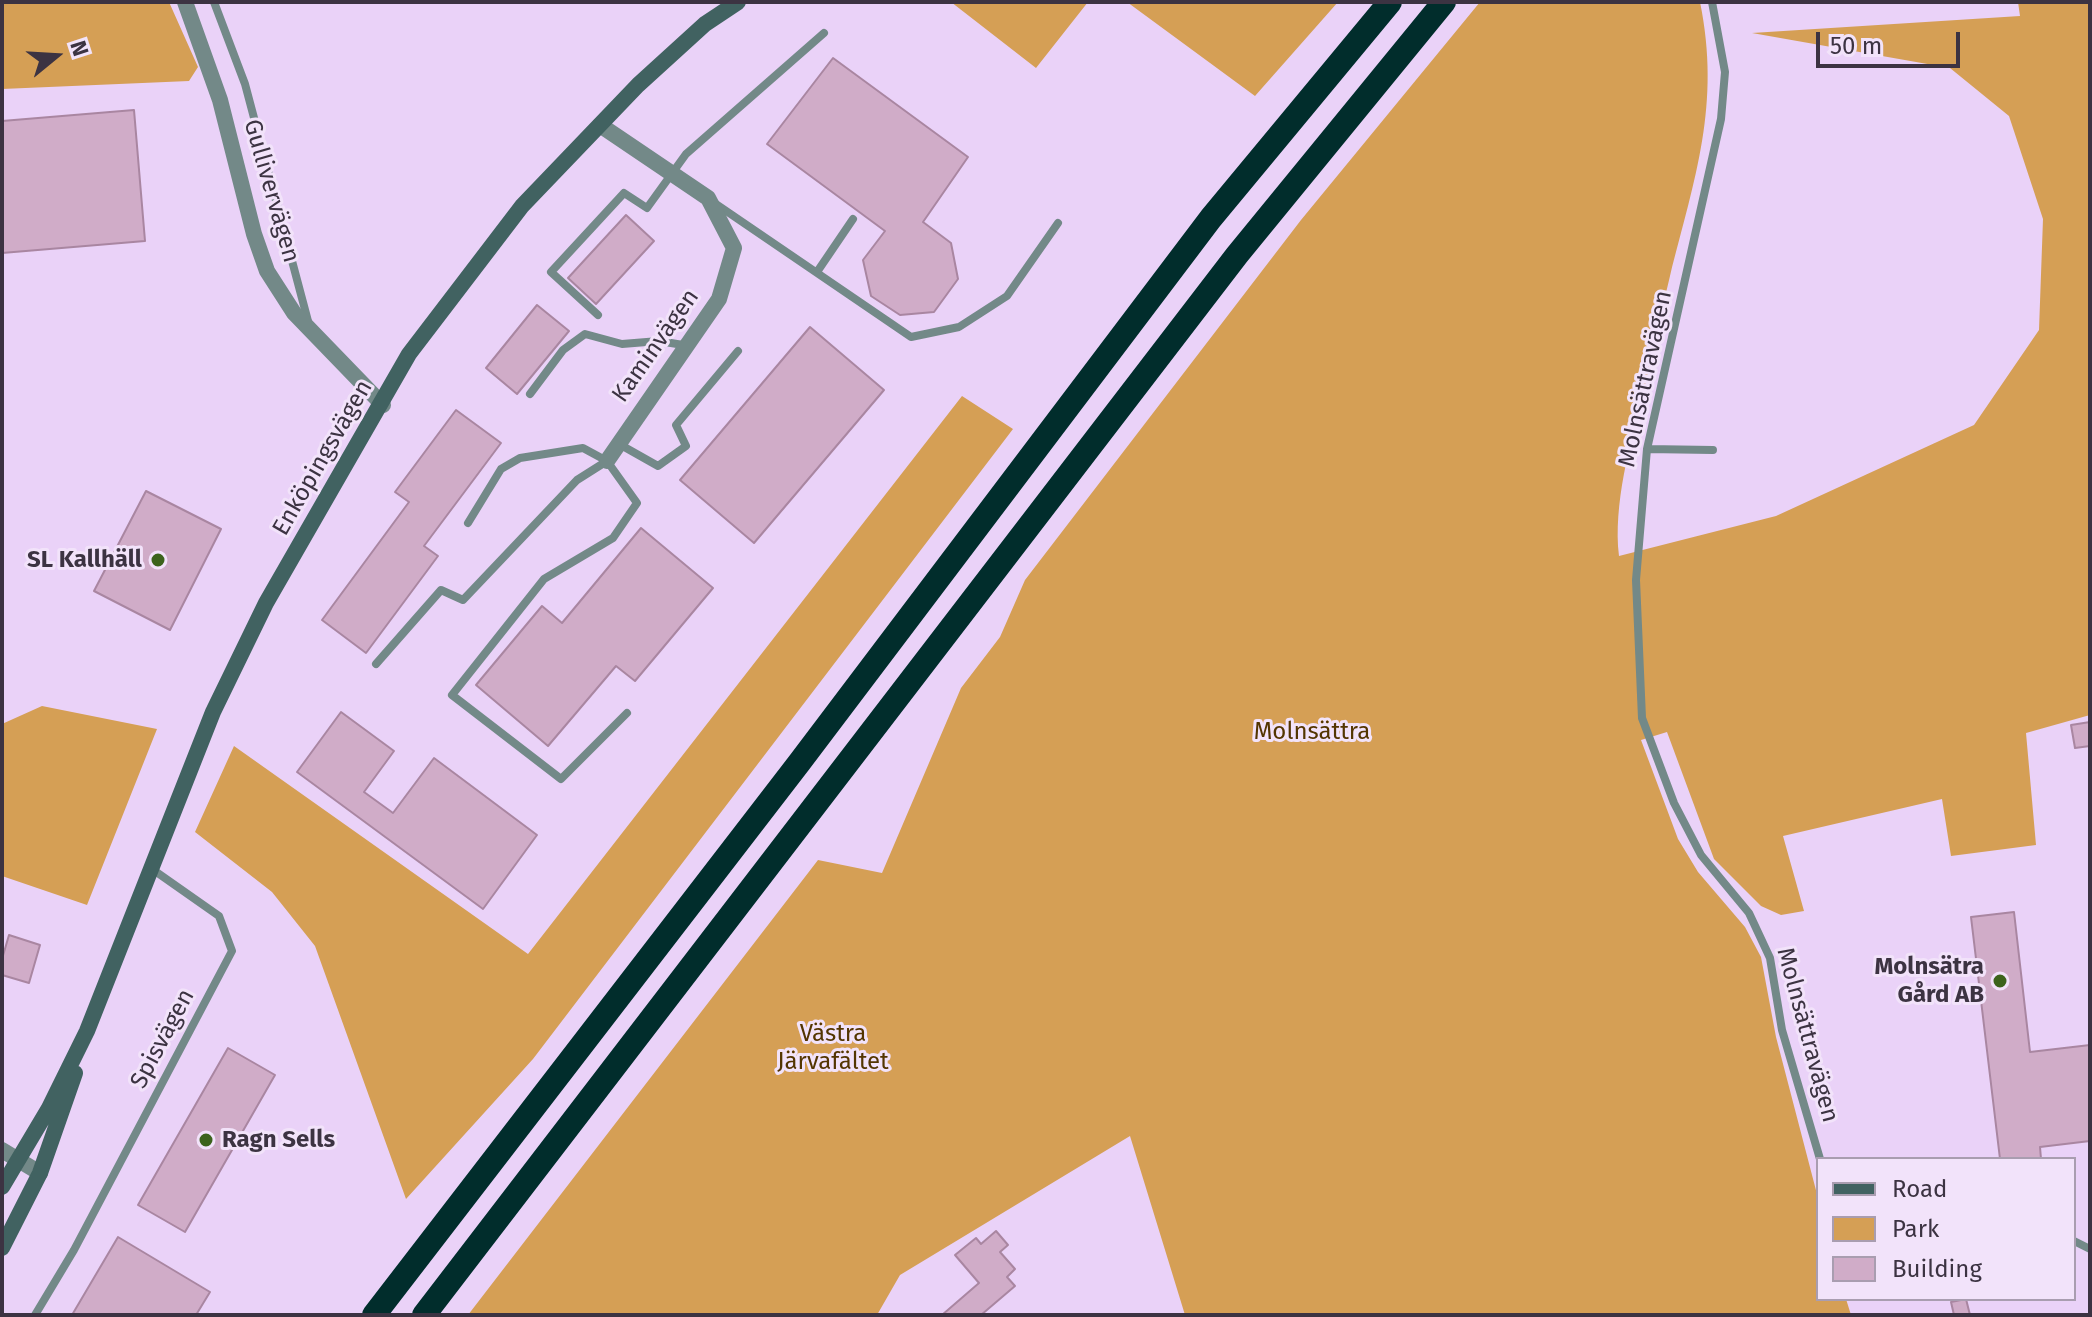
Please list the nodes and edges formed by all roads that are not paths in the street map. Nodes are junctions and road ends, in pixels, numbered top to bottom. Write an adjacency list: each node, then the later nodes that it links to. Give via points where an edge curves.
1 (185, 2): 15 (street, Gullivervägen, via 220,100 267,271)
2 (214, 2): 15 (lane, via 245,84)
3 (738, 2): 8 (street, Enköpingsvägen, via 705,24)
4 (1390, 2): 35 (highway, via 1211,218)
5 (1444, 2): 39 (highway, via 1237,255)
6 (1712, 2): 21 (lane, Molnsättravägen, via 1725,72 1721,119)
7 (824, 33): 9 (lane, via 686,154)
8 (600, 125): 9 (street, Kaminvägen); 19 (street, Enköpingsvägen, via 522,206 459,284 409,354)
9 (674, 175): 10 (street, Kaminvägen); 14 (lane, via 647,208 624,193 551,272)
10 (708, 198): 13 (lane); 16 (street, Kaminvägen, via 734,248 719,299)
11 (853, 219): 13 (lane)
12 (1058, 223): 13 (lane, via 1007,296 959,327 911,337)
13 (817, 272)
14 (598, 315)
15 (312, 333): 19 (street, Gullivervägen)
16 (689, 346): 18 (lane, via 659,341 622,344 585,334 563,350); 20 (street, Kaminvägen)
17 (738, 351): 20 (lane, via 676,425 686,446 658,466)
18 (530, 394)
19 (383, 405): 27 (street, Enköpingsvägen, via 266,603 213,712)
20 (618, 444): 23 (street, Kaminvägen)
21 (1647, 449): 22 (lane); 30 (lane, Molnsättravägen, via 1636,580 1642,718 1674,803 1701,855 1749,913 1770,958 1782,1030)
22 (1713, 450)
23 (607, 461): 24 (lane, via 583,448 520,458 501,469); 25 (lane, via 577,480 463,600 441,590); 26 (lane, via 637,503 613,538 544,579 452,695 561,779)
24 (468, 523)
25 (376, 664)
26 (627, 713)
27 (152, 869): 28 (street, Enköpingsvägen); 36 (lane, Spisvägen, via 219,916 232,951)
28 (87, 1031): 31 (street, Enköpingsvägen); 32 (street, Enköpingsvägen)
29 (2, 1150): 31 (street)
30 (1819, 1157)
31 (17, 1161): 32 (street); 33 (street, Enköpingsvägen)
32 (40, 1173): 34 (street, Enköpingsvägen)
33 (2, 1187)
34 (2, 1248)
35 (426, 1251): 37 (highway); 38 (highway)
36 (35, 1315)
37 (356, 1315)
38 (374, 1315)
39 (424, 1315)

